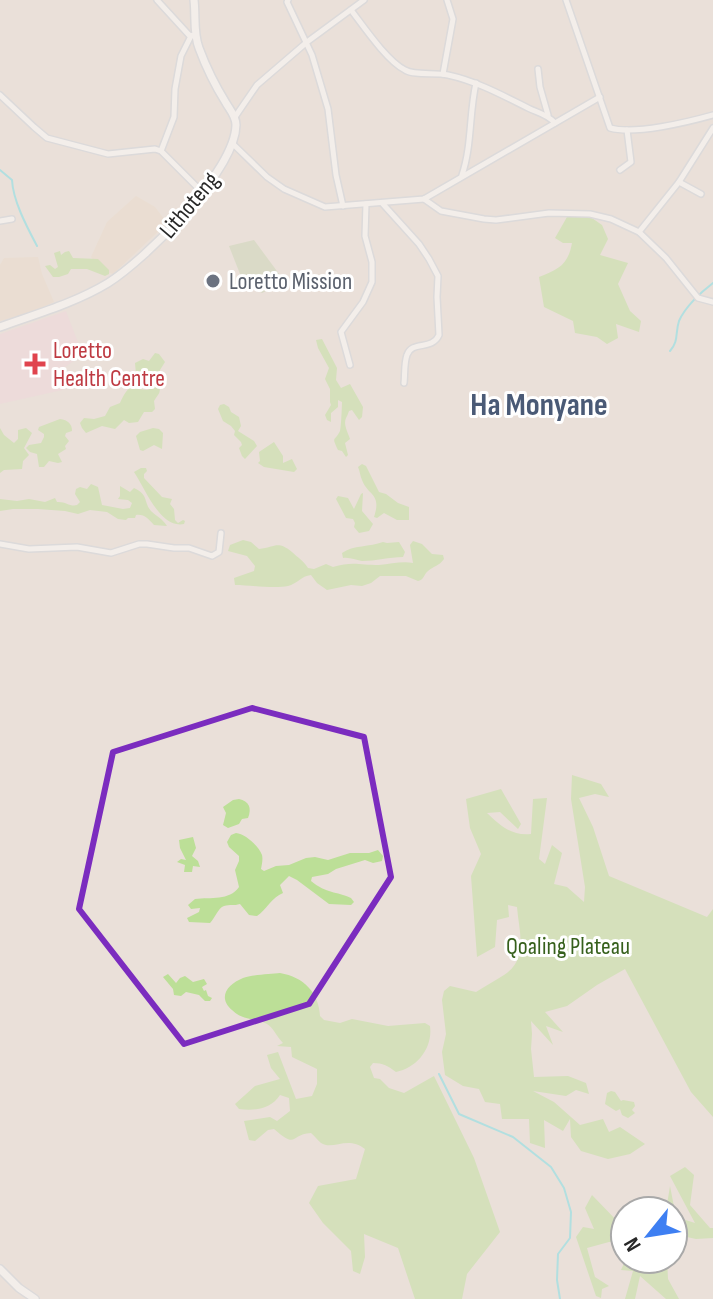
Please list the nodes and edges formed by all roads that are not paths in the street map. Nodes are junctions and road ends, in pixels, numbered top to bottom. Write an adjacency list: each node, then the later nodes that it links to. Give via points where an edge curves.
1 (157, 0): 8 (street)
2 (194, 0): 8 (main road)
3 (288, 0): 9 (street)
4 (362, 0): 7 (street)
5 (447, 0): 11 (street, via 453,19)
6 (566, 0): 14 (street)
7 (351, 10): 9 (street); 11 (street, via 403,70)
8 (193, 36): 17 (main road); 22 (street, via 181,56 174,117)
9 (307, 42): 17 (street, via 257,85); 31 (street, via 328,109)
10 (538, 69): 15 (street)
11 (443, 74): 12 (street)
12 (476, 83): 15 (street); 24 (street)
13 (0, 95): 22 (street, via 47,138 108,154)
14 (600, 97): 18 (street); 20 (street, via 610,128)
15 (548, 115): 18 (street)
16 (713, 115): 20 (street)
17 (235, 117): 21 (main road, Lithoteng)
18 (555, 123): 24 (street)
19 (713, 128): 25 (street)
20 (627, 130): 23 (street, via 631,162)
21 (233, 144): 26 (main road, Lithoteng); 31 (street, via 284,189 325,207)
22 (161, 151): 26 (street)
23 (620, 170)
24 (462, 175): 28 (street)
25 (679, 182): 27 (street); 34 (street)
26 (202, 192): 36 (main road, Lithoteng, via 156,244 108,283)
27 (701, 194)
28 (424, 199): 29 (street); 34 (street, via 441,211 484,219 590,214)
29 (382, 203): 30 (street); 38 (street, via 414,238 438,276 438,340 407,352)
30 (366, 204): 31 (street); 37 (street, via 372,282 341,332)
31 (343, 206)
32 (12, 219): 33 (street)
33 (0, 221)
34 (639, 232): 35 (street, via 698,298)
35 (713, 302)
36 (0, 327)
37 (350, 365)
38 (404, 383)
39 (221, 533): 40 (street, via 219,552 212,556 147,544 111,553)
40 (0, 544)
41 (0, 1269): 42 (main road)
42 (35, 1299)

